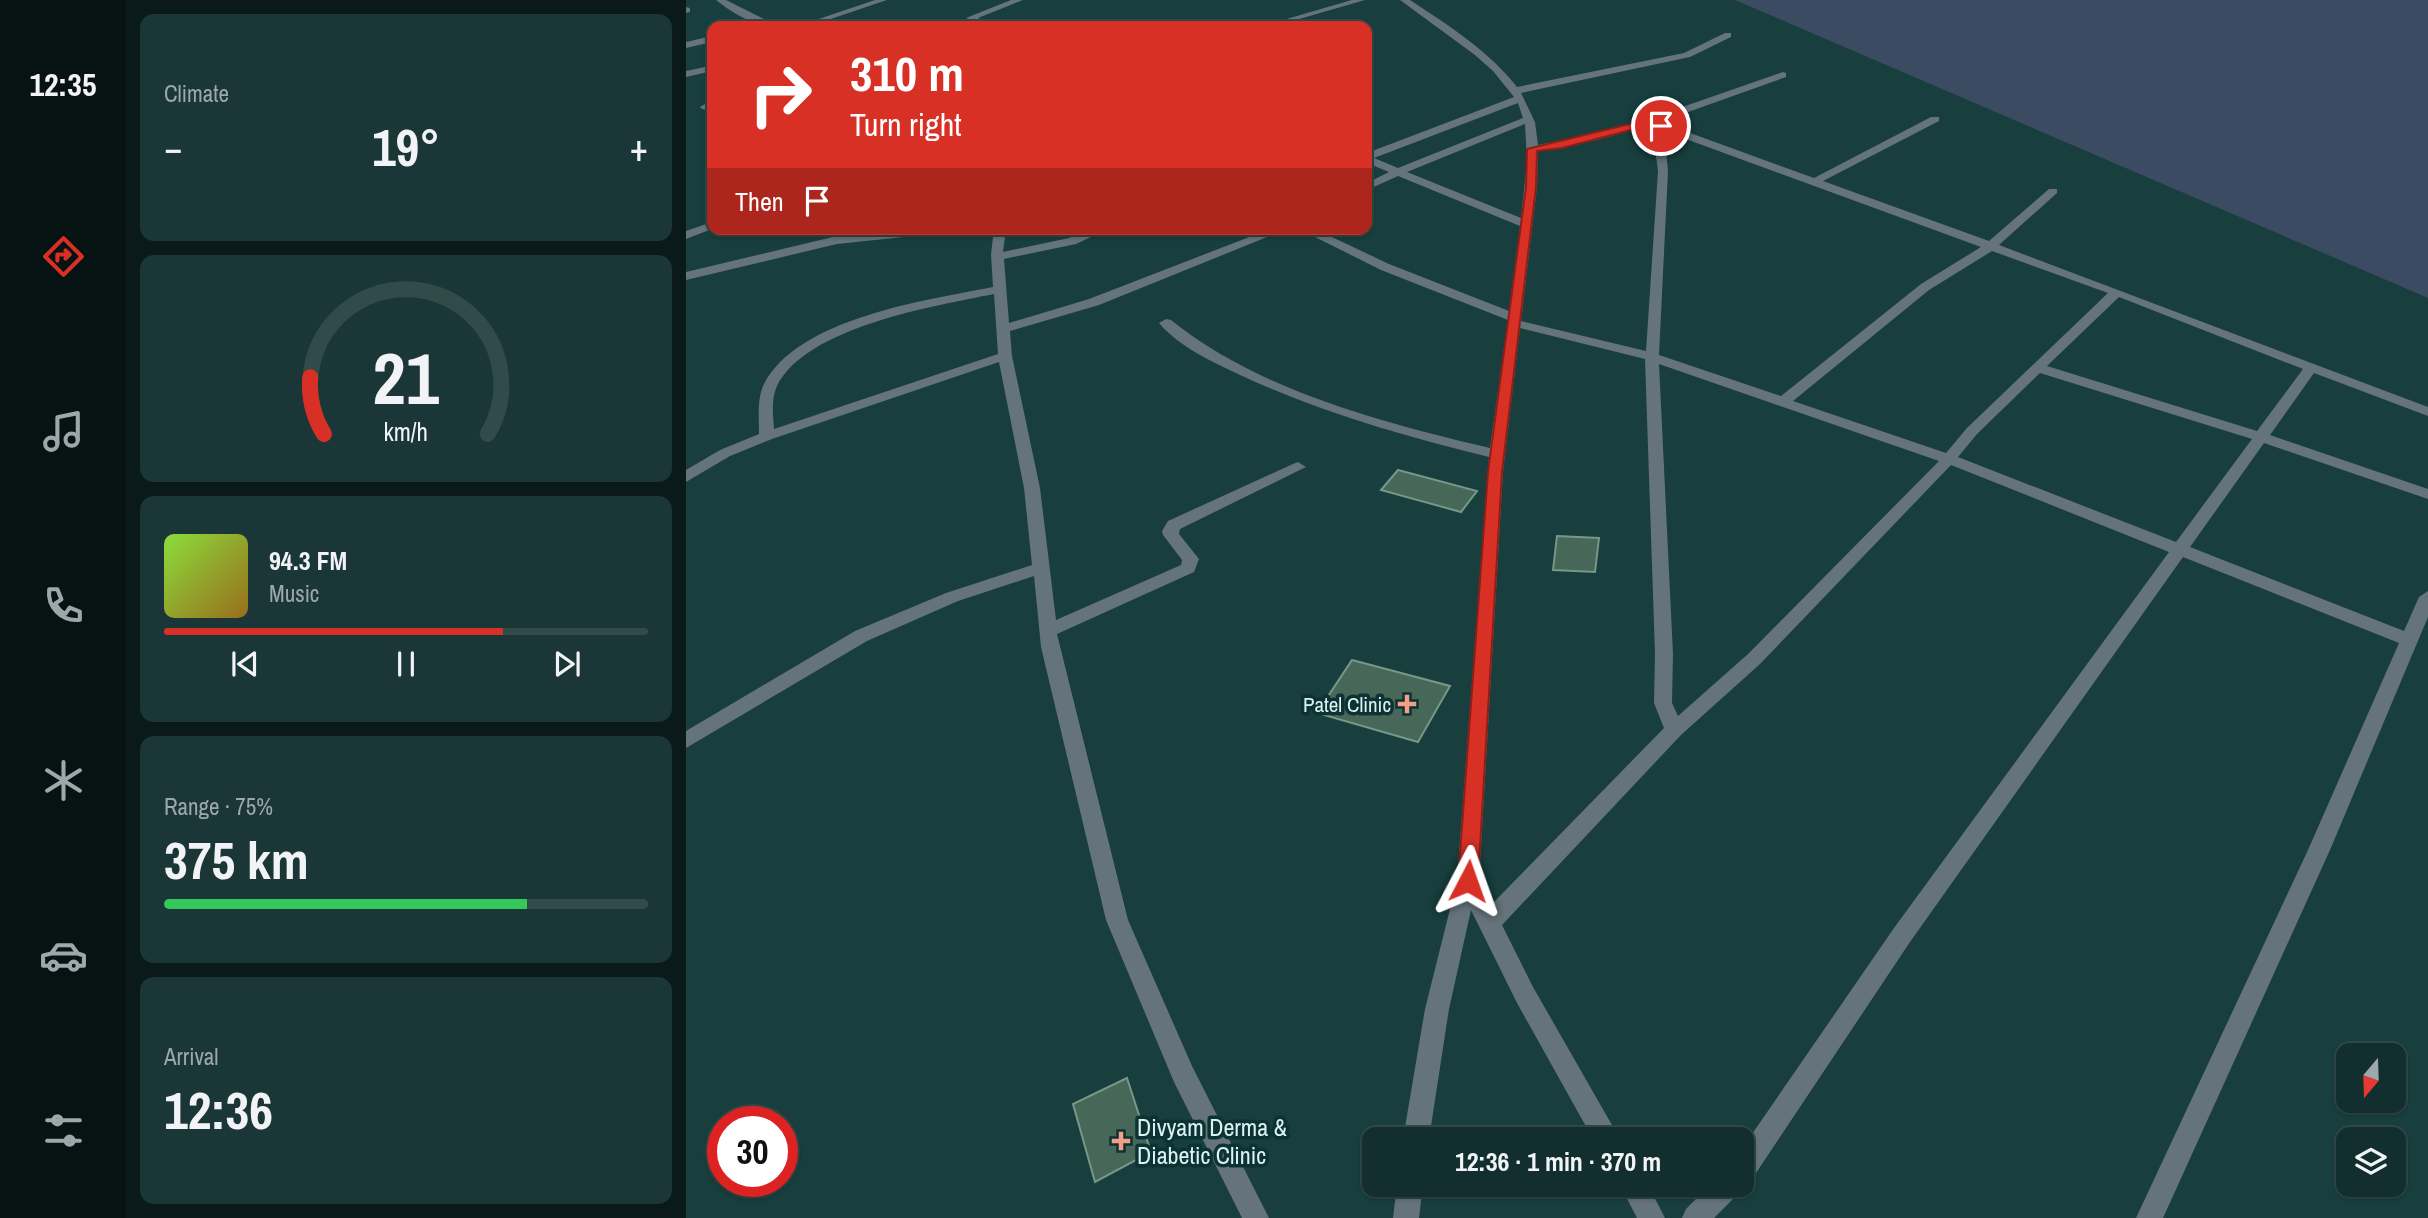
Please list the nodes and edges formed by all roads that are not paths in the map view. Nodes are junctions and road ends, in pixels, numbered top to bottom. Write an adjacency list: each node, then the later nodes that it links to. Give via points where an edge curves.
1 (720, 0): 6 (street)
2 (883, 0): 7 (street)
3 (1019, 0): 8 (street, via 971,18)
4 (1361, 0): 9 (street)
5 (1404, 0): 16 (street, via 1471,45)
6 (758, 21)
7 (818, 21)
8 (978, 21)
9 (1284, 21)
10 (1728, 35): 16 (street, via 1687,55)
11 (707, 40): 12 (street)
12 (686, 45)
13 (705, 70): 14 (street)
14 (686, 74)
15 (1783, 75): 19 (street)
16 (1516, 95): 17 (street); 21 (street)
17 (1529, 119): 20 (street); 23 (street)
18 (1935, 119): 24 (street)
19 (1655, 124): 20 (street); 24 (street); 44 (street, via 1663,171)
20 (1532, 149): 27 (street)
21 (1372, 156)
22 (1372, 160): 23 (street)
23 (1399, 171): 25 (street); 27 (street)
24 (1814, 182): 35 (street)
25 (1372, 184)
26 (2053, 191): 35 (street)
27 (1526, 225): 40 (street)
28 (707, 227): 29 (street)
29 (686, 235)
30 (885, 235): 37 (street, via 837,240)
31 (1000, 235): 36 (street)
32 (1087, 235): 36 (street)
33 (1266, 235): 42 (street, via 1094,302)
34 (1318, 235): 40 (street)
35 (1992, 246): 39 (street); 47 (street, via 1926,287)
36 (998, 257): 38 (street)
37 (686, 276)
38 (1000, 289): 42 (street); 49 (street, via 899,309 801,352 780,370 771,386 766,402)
39 (2117, 292): 45 (street); 46 (street)
40 (1514, 320): 44 (street); 51 (street)
41 (1166, 323): 51 (street, via 1203,352 1320,405 1408,434)
42 (1002, 329): 43 (street)
43 (1004, 356): 49 (street); 57 (street, via 1032,488)
44 (1653, 357): 47 (street); 61 (street, via 1664,703)
45 (2312, 366): 48 (street); 50 (street)
46 (2038, 368): 50 (street); 52 (street)
47 (1783, 402): 52 (street)
48 (2428, 412)
49 (767, 436): 54 (street, via 725,453)
50 (2261, 437): 55 (street); 56 (street)
51 (1499, 455): 63 (street)
52 (1949, 458): 56 (street); 61 (street, via 1754,659)
53 (1298, 467): 59 (street, via 1174,525 1171,535 1191,559 1188,568)
54 (686, 477)
55 (2428, 494)
56 (2180, 548): 60 (street); 67 (street, via 1902,935)
57 (1041, 568): 59 (street); 62 (street, via 952,597 861,636)
58 (2428, 597): 60 (street)
59 (1048, 631): 71 (street, via 1117,920 1183,1074)
60 (2410, 640): 75 (street)
61 (1674, 730): 64 (street)
62 (686, 740)
63 (1468, 881): 64 (street); 65 (street, via 1447,954)
64 (1489, 923): 66 (street)
65 (1418, 1127)
66 (1600, 1127)
67 (1754, 1154)
68 (1409, 1197): 72 (street)
69 (1640, 1197): 73 (street)
70 (1717, 1197): 74 (street)
71 (1256, 1218)
72 (1406, 1218)
73 (1652, 1218)
74 (1695, 1218)
75 (2150, 1218)

